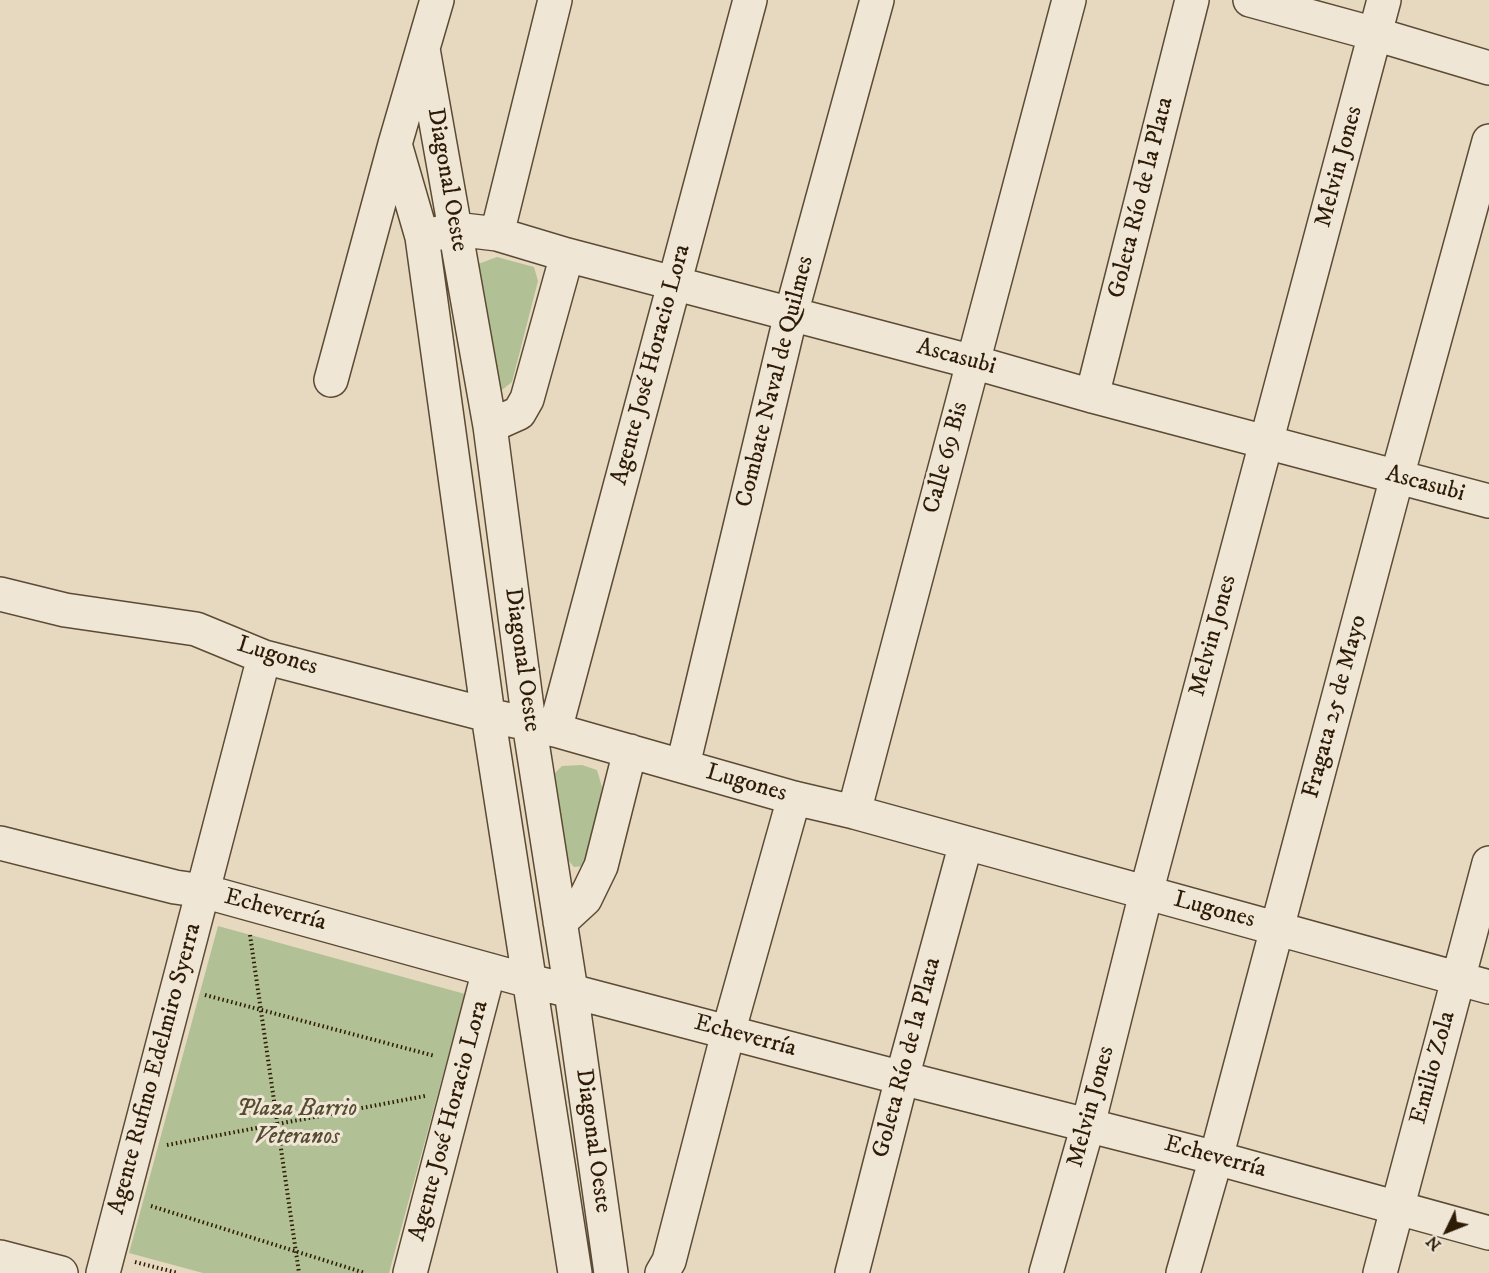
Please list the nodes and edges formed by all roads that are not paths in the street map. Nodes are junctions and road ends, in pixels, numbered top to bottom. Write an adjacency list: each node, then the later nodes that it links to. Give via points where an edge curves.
1 (437, 0): 10 (street)
2 (555, 0): 15 (street)
3 (750, 0): 18 (street, Agente José Horacio Lora)
4 (877, 0): 19 (street, Combate Naval de Quilmes)
5 (1069, 0): 20 (street, Calle 69 Bis)
6 (1192, 0): 22 (street, Goleta Río de la Plata)
7 (1250, 0): 9 (street)
8 (1384, 0): 9 (street, Melvin Jones)
9 (1375, 34): 11 (street); 24 (street, Melvin Jones)
10 (423, 49): 13 (street); 14 (street, Diagonal Oeste)
11 (1489, 68)
12 (1489, 141): 25 (street, Fragata 25 de Mayo)
13 (395, 144): 16 (street, Diagonal Oeste); 21 (street)
14 (455, 230): 15 (street, Ascasubi); 16 (street, Ascasubi); 23 (street, Diagonal Oeste)
15 (497, 234): 17 (street, Ascasubi)
16 (422, 237): 29 (street, Diagonal Oeste)
17 (567, 255): 18 (street, Ascasubi); 23 (street, via 527,399 519,413)
18 (674, 283): 19 (street, Ascasubi); 30 (street, Agente José Horacio Lora)
19 (791, 314): 20 (street, Ascasubi); 32 (street, Combate Naval de Quilmes)
20 (973, 362): 22 (street, Ascasubi); 34 (street, Calle 69 Bis)
21 (331, 380)
22 (1092, 396): 24 (street, Ascasubi)
23 (490, 426): 30 (street, Diagonal Oeste)
24 (1266, 443): 25 (street, Ascasubi); 39 (street, Melvin Jones)
25 (1397, 477): 26 (street, Ascasubi); 41 (street, Fragata 25 de Mayo)
26 (1489, 501)
27 (0, 594): 28 (street, Lugones, via 65,610 196,629)
28 (264, 657): 29 (street, Lugones); 38 (street, Agente Rufino Edelmiro Syerra)
29 (488, 714): 30 (street, Lugones); 44 (street, Diagonal Oeste)
30 (542, 726): 31 (street, Lugones); 40 (street, Diagonal Oeste)
31 (630, 751): 32 (street, Lugones); 40 (street, via 601,866 585,899)
32 (683, 765): 33 (street, Lugones)
33 (794, 798): 34 (street, Lugones); 47 (street)
34 (854, 812): 36 (street, Lugones)
35 (0, 843): 38 (street, Echeverría)
36 (966, 843): 39 (street, Lugones); 48 (street, Goleta Río de la Plata)
37 (1489, 862): 43 (street, Emilio Zola)
38 (203, 891): 42 (street, Echeverría); 54 (street, Agente Rufino Edelmiro Syerra, via 122,1198)
39 (1146, 892): 41 (street, Lugones); 49 (street, Melvin Jones)
40 (560, 922): 46 (street, Diagonal Oeste)
41 (1277, 928): 43 (street, Lugones); 50 (street, Fragata 25 de Mayo)
42 (489, 970): 44 (street, Echeverría); 56 (street, Agente José Horacio Lora)
43 (1457, 978): 45 (street, Lugones); 51 (street, Emilio Zola)
44 (529, 981): 46 (street, Echeverría); 57 (street, Diagonal Oeste)
45 (1489, 987)
46 (571, 991): 47 (street, Echeverría); 58 (street, Diagonal Oeste)
47 (729, 1033): 48 (street, Echeverría); 59 (street, via 669,1260)
48 (902, 1078): 49 (street, Echeverría); 60 (street, Goleta Río de la Plata)
49 (1088, 1125): 50 (street, Echeverría); 61 (street, Melvin Jones)
50 (1216, 1158): 51 (street, Echeverría); 62 (street, Fragata 25 de Mayo)
51 (1397, 1208): 52 (street, Echeverría); 63 (street, Emilio Zola)
52 (1489, 1233)
53 (0, 1257): 55 (street)
54 (115, 1266)
55 (61, 1273)
56 (410, 1273)
57 (575, 1273)
58 (611, 1273)
59 (662, 1273)
60 (852, 1273)
61 (1046, 1273)
62 (1183, 1273)
63 (1380, 1273)

